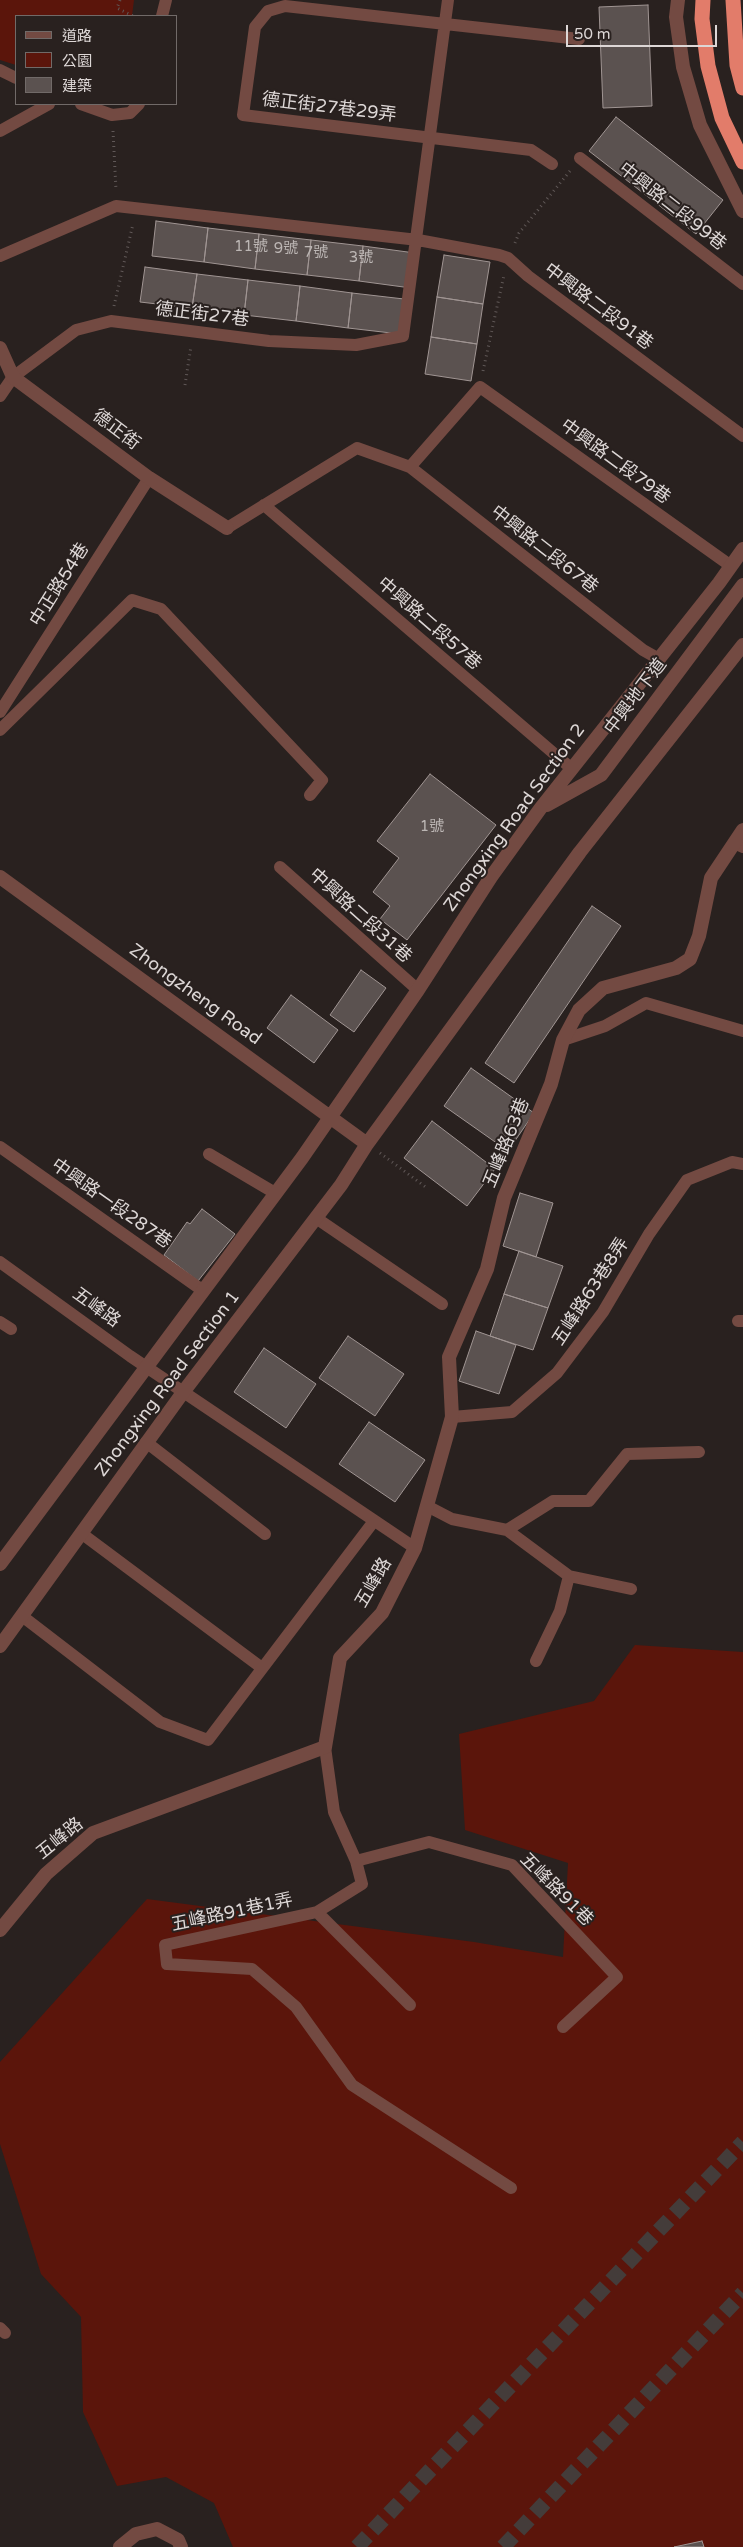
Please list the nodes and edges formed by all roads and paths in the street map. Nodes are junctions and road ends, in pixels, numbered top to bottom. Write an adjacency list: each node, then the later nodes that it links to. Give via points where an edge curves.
1 (120, 0): 7 (path, via 117,8)
2 (166, 0): 8 (lane)
3 (448, 0): 9 (lane)
4 (678, 0): 27 (street, via 676,17 683,66 700,125)
5 (703, 0): 18 (highway, via 708,66)
6 (733, 0): 13 (highway, via 737,65)
7 (131, 15)
8 (162, 15)
9 (445, 23): 10 (lane, 德正街27巷29弄); 20 (lane); 20 (lane, 德正街27巷29弄, via 285,6 268,11 255,27 243,115)
10 (579, 39)
11 (0, 70): 12 (lane)
12 (15, 78)
13 (743, 88)
14 (48, 105): 19 (lane)
15 (83, 105): 17 (lane)
16 (137, 105): 17 (lane, via 130,112)
17 (112, 116): 25 (path)
18 (722, 118): 21 (highway); 23 (highway)
19 (0, 131)
20 (429, 137): 24 (lane, 德正街27巷29弄, via 531,150); 28 (lane)
21 (743, 156)
22 (580, 158): 30 (lane, 中興路二段99巷)
23 (743, 162)
24 (552, 164)
25 (116, 206): 26 (lane); 29 (lane)
26 (136, 209): 28 (lane); 31 (path)
27 (743, 211)
28 (418, 240): 32 (lane, 德正街27巷, via 403,336 356,345 269,341); 37 (lane, 中興路二段91巷, via 508,258 528,276)
29 (0, 256)
30 (743, 284)
31 (111, 321): 32 (lane, 德正街27巷); 34 (lane, 德正街27巷, via 76,330)
32 (193, 332): 35 (path)
33 (0, 348): 34 (street, 德正街)
34 (13, 377): 36 (lane, 德正街27巷); 39 (street, 德正街)
35 (185, 385)
36 (0, 396)
37 (742, 432)
38 (410, 467): 40 (lane, 中興路二段67巷, via 357,448); 43 (lane, 中興路二段79巷, via 480,387); 46 (lane, 中興路二段67巷)
39 (149, 478): 41 (street, 德正街); 47 (lane, 中正路54巷)
40 (264, 505): 41 (lane); 49 (lane, 中興路二段57巷)
41 (227, 528)
42 (743, 549): 43 (street, Zhongxing Road Section 2)
43 (731, 566): 46 (street, Zhongxing Road Section 2)
44 (743, 585): 51 (street, 中興地下道, via 601,775)
45 (743, 645): 60 (street, via 580,852)
46 (659, 659): 49 (street, Zhongxing Road Section 2)
47 (0, 712)
48 (0, 730): 50 (lane, via 132,600 161,609 322,780)
49 (572, 769): 51 (street, Zhongxing Road Section 2)
50 (310, 795)
51 (540, 809): 56 (street, Zhongxing Road Section 2, via 491,877)
52 (743, 830): 53 (street, 五峰路63巷)
53 (738, 845): 58 (street, 五峰路63巷, via 710,878 699,936 690,959 676,968 603,988 579,1010)
54 (280, 867): 56 (lane, 中興路二段31巷)
55 (0, 877): 59 (street, Zhongzheng Road)
56 (418, 990): 59 (street, Zhongxing Road Section 2)
57 (743, 1031): 58 (lane, via 646,1002 605,1026)
58 (563, 1040): 74 (street, 五峰路63巷, via 552,1084 504,1198 487,1269 449,1356)
59 (329, 1117): 60 (street, Zhongzheng Road); 65 (street, Zhongxing Road Section 1)
60 (367, 1144): 64 (path); 66 (street, Zhongxing Road Section 1)
61 (0, 1147): 68 (lane, 中興路一段287巷)
62 (209, 1154): 65 (lane)
63 (743, 1164): 74 (lane, 五峰路63巷8弄, via 732,1162 687,1180 649,1234 603,1312 557,1373 512,1412)
64 (428, 1188)
65 (275, 1193): 68 (street, Zhongxing Road Section 1)
66 (316, 1218): 69 (lane); 73 (street, Zhongxing Road Section 1)
67 (0, 1262): 72 (lane, 五峰路)
68 (202, 1290): 72 (street, Zhongxing Road Section 1)
69 (442, 1304)
70 (0, 1322): 71 (lane)
71 (11, 1329)
72 (146, 1366): 73 (lane, 五峰路); 83 (street, Zhongxing Road Section 1)
73 (184, 1392): 75 (street, Zhongxing Road Section 1); 78 (lane, 五峰路)
74 (452, 1417): 77 (street, 五峰路63巷)
75 (146, 1442): 80 (street, Zhongxing Road Section 1); 81 (lane)
76 (699, 1452): 79 (lane, via 627,1454 589,1501 552,1501)
77 (427, 1506): 79 (lane, via 452,1519); 82 (street, 五峰路63巷)
78 (374, 1520): 82 (lane, 五峰路); 89 (lane)
79 (507, 1530): 84 (lane)
80 (80, 1533): 86 (street, Zhongxing Road Section 1); 89 (lane)
81 (265, 1534)
82 (415, 1548): 90 (street, 五峰路, via 382,1613 340,1658)
83 (0, 1564)
84 (569, 1576): 85 (lane); 88 (lane, via 560,1611)
85 (631, 1589)
86 (22, 1616): 87 (street, Zhongxing Road Section 1); 89 (lane, via 160,1722 208,1740)
87 (0, 1646)
88 (536, 1661)
89 (262, 1668)
90 (324, 1747): 91 (lane, via 334,1812); 93 (street, 五峰路, via 93,1833 46,1874)
91 (356, 1861): 92 (lane, 五峰路91巷1弄, via 362,1884); 95 (lane, 五峰路91巷, via 429,1842 512,1865 617,1977)
92 (317, 1912): 94 (lane); 96 (lane, 五峰路91巷1弄, via 165,1945 167,1964 252,1969 296,2007 352,2085)
93 (0, 1930)
94 (410, 2005)
95 (563, 2027)
96 (511, 2188)
97 (120, 2547): 98 (street, via 136,2534 157,2528 178,2540)
98 (181, 2547)

